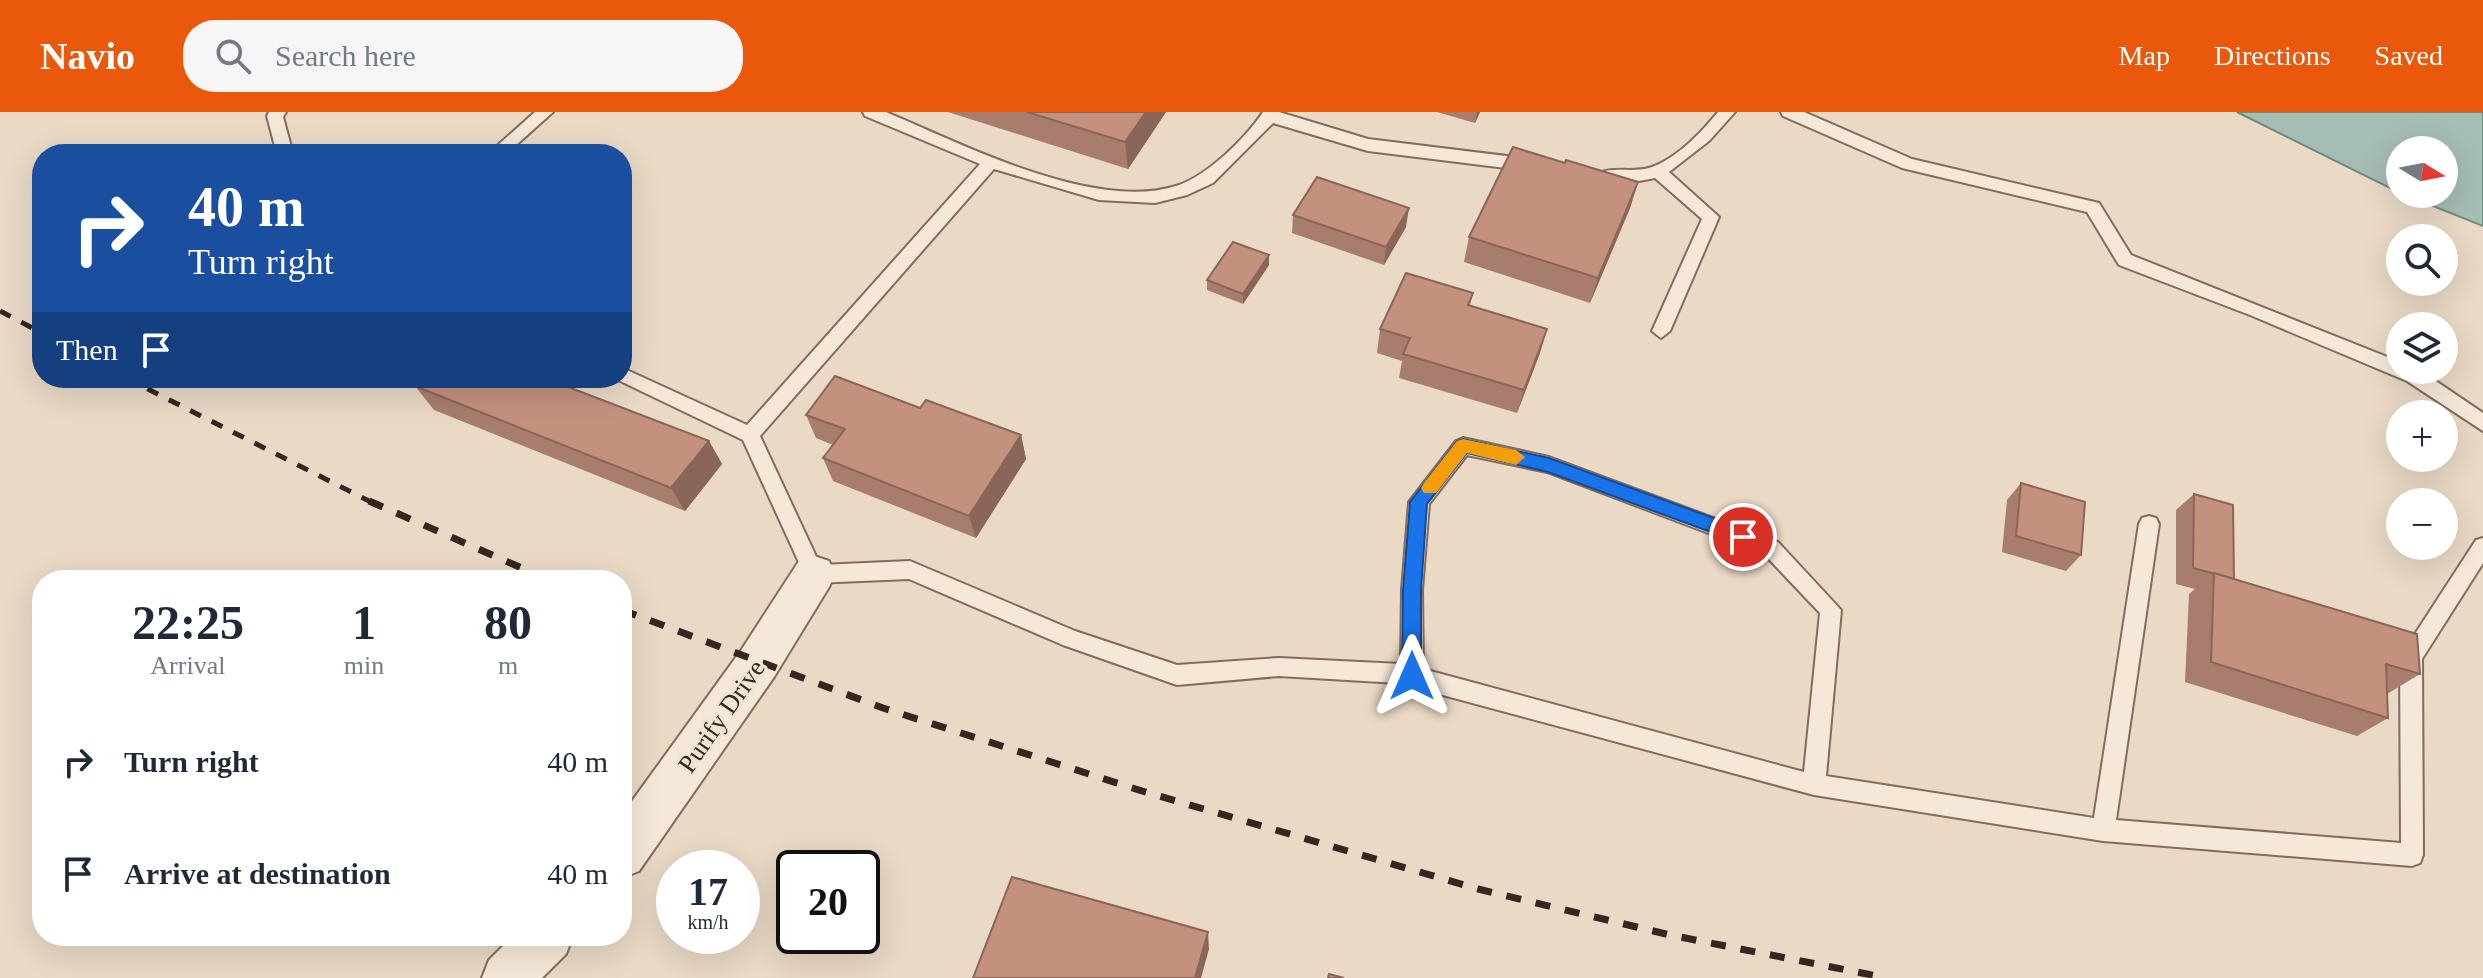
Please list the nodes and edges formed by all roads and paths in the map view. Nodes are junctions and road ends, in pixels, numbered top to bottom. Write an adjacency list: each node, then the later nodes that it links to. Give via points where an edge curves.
1 (278, 112): 7 (lane)
2 (545, 112): 8 (lane)
3 (871, 112): 9 (lane)
4 (1727, 112): 11 (lane, via 1716,127)
5 (1789, 112): 15 (lane, via 1908,164 2093,207 2125,260 2414,376)
6 (1270, 114): 9 (lane, via 1208,178 1171,195 1124,197 1073,190); 10 (lane, via 1368,145)
7 (282, 144)
8 (508, 144)
9 (991, 162): 16 (lane)
10 (1550, 169)
11 (1657, 171): 12 (lane, via 1630,179); 13 (lane, via 1711,217)
12 (1587, 176)
13 (1661, 331)
14 (632, 381): 16 (lane)
15 (2483, 423)
16 (750, 435): 19 (lane)
17 (2149, 524): 22 (lane)
18 (2483, 546): 22 (lane, via 2411,657 2412,855)
19 (814, 574): 20 (lane, via 910,570 1070,638 1177,675 1279,667); 23 (street, Purify Drive, via 750,675)
20 (1412, 676): 21 (lane); 21 (lane, via 1419,502 1463,446 1549,465 1771,548 1831,610)
21 (1814, 785): 22 (lane)
22 (2103, 830)
23 (632, 841)
24 (538, 946): 25 (street)
25 (507, 978)

